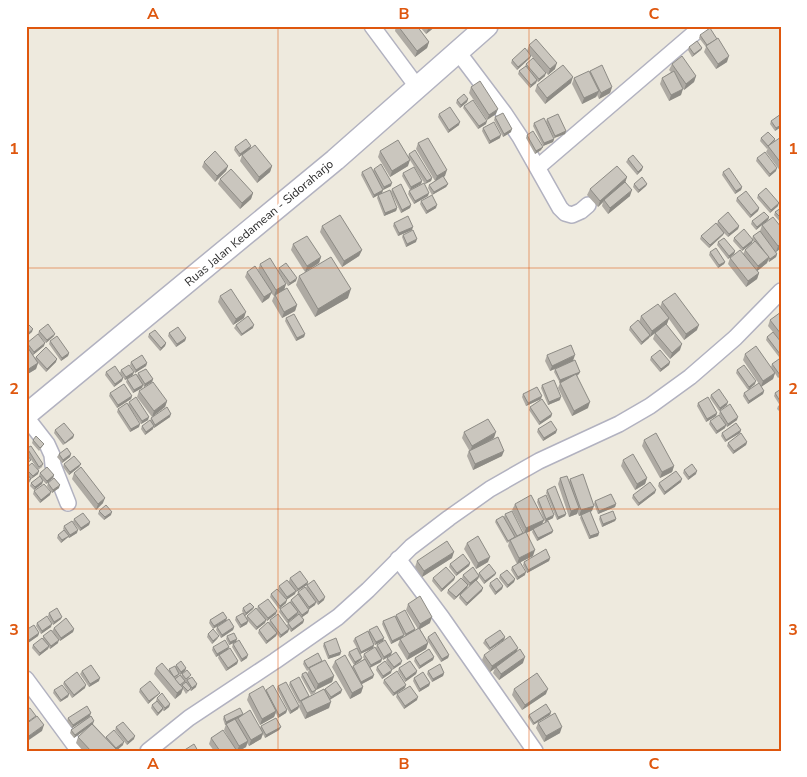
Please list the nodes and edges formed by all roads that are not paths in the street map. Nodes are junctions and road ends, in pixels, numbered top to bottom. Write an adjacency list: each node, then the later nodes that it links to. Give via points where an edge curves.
1 (372, 26): 5 (street)
2 (487, 26): 4 (main road, Ruas Jalan Kedamean - Sidoraharjo)
3 (701, 26): 6 (street)
4 (458, 52): 5 (main road, Ruas Jalan Kedamean - Sidoraharjo); 6 (street)
5 (418, 88): 9 (main road, Ruas Jalan Kedamean - Sidoraharjo)
6 (538, 167): 7 (street, via 564,213 572,215)
7 (588, 205)
8 (781, 291): 11 (street, via 735,338 650,406 490,489)
9 (26, 416): 10 (street, via 48,444)
10 (68, 503)
11 (398, 559): 14 (street, via 338,617 189,718); 15 (street)
12 (26, 679): 13 (street)
13 (79, 751)
14 (148, 751)
15 (535, 751)

